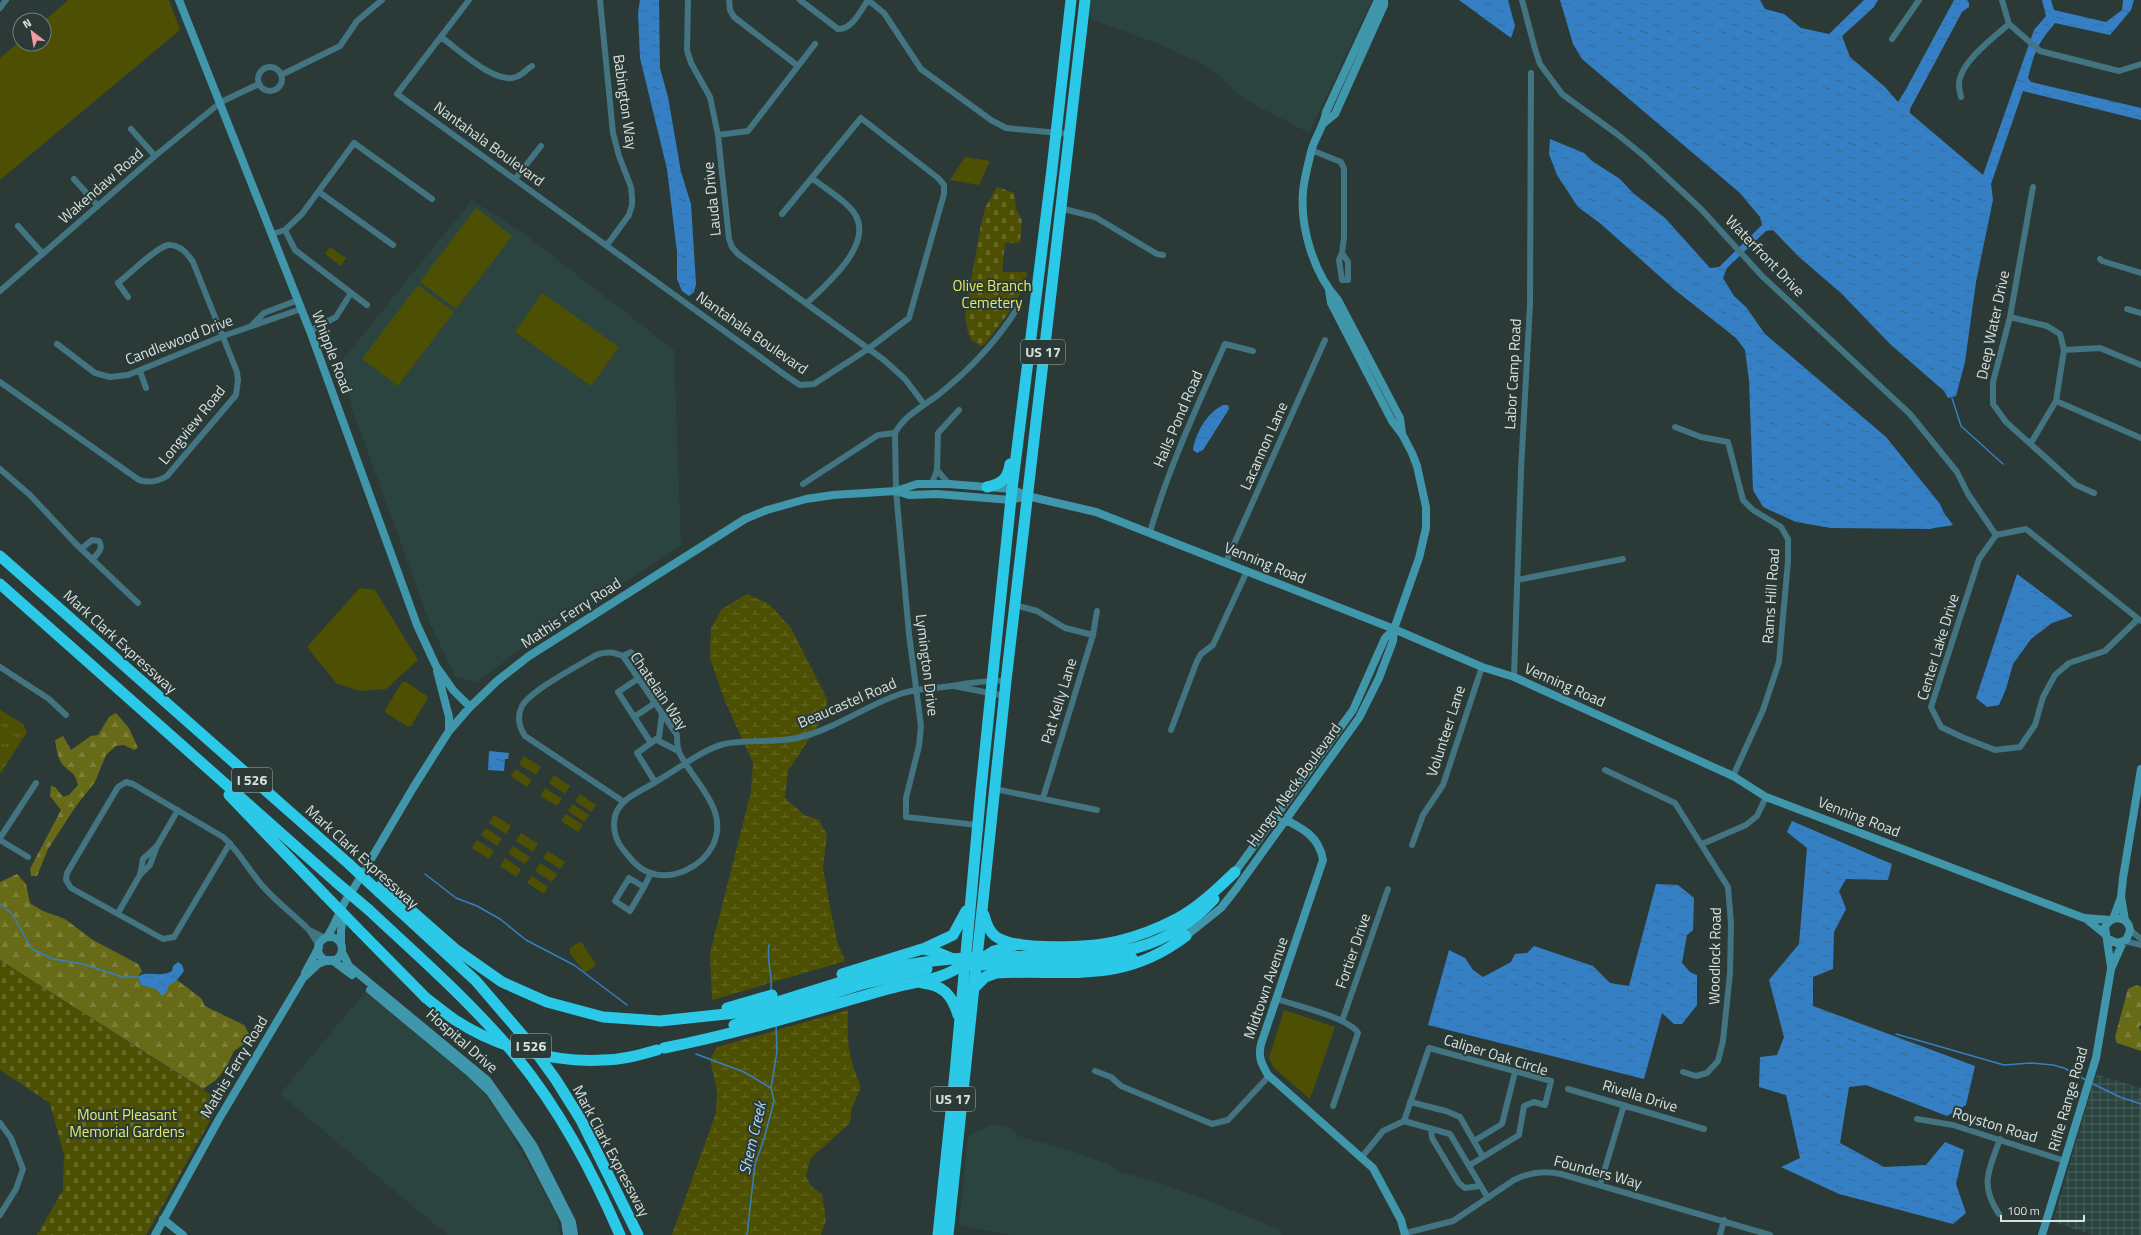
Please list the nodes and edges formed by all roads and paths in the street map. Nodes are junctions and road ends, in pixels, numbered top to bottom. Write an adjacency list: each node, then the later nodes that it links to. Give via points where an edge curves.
1 (6, 0): 17 (street)
2 (179, 0): 29 (main road, Whipple Road)
3 (382, 0): 26 (street, via 357,21 340,46)
4 (469, 0): 19 (street, Nantahala Boulevard)
5 (600, 0): 50 (street, Babington Way, via 613,132 631,187 632,198 629,215)
6 (688, 0): 34 (street, Lauda Drive, via 687,50 691,63 710,97)
7 (729, 0): 24 (street, via 734,17)
8 (800, 0): 9 (street, via 838,29 843,29)
9 (868, 0): 32 (street, via 884,13 921,69 991,120 1006,128)
10 (1070, 0): 32 (highway, US 17)
11 (1085, 0): 33 (highway, US 17)
12 (1378, 0): 30 (main road, Hungry Neck Boulevard, via 1326,112)
13 (1384, 0): 30 (main road, Hungry Neck Boulevard, via 1335,114)
14 (1522, 0): 100 (street, Waterfront Drive, via 1540,64 1562,94 1644,156 1701,209 1762,276 1910,414 1957,472 1968,494)
15 (1919, 0): 20 (street)
16 (2002, 0): 18 (street)
17 (0, 8)
18 (2009, 24): 22 (street, via 2040,51 2119,71); 28 (street, via 1981,47 1960,76)
19 (441, 37): 23 (street, via 493,76 516,77); 40 (street, Nantahala Boulevard, via 397,94)
20 (1892, 39)
21 (815, 44): 24 (street)
22 (2141, 64)
23 (532, 66)
24 (798, 66): 34 (street, via 748,131)
25 (1530, 73): 107 (street, Labor Camp Road, via 1530,304)
26 (281, 74): 27 (street, via 276,69 265,68 258,77); 27 (street, via 281,83 276,89 264,90)
27 (259, 84): 29 (street, Wakendaw Road)
28 (1961, 97)
29 (221, 102): 37 (street, Wakendaw Road); 49 (main road, Whipple Road)
30 (1324, 123): 36 (main road, Hungry Neck Boulevard)
31 (131, 129): 37 (street)
32 (1056, 133): 33 (street); 87 (highway, US 17)
33 (1069, 134): 45 (highway, US 17)
34 (718, 135): 61 (street, Lauda Drive, via 732,247 738,254)
35 (541, 146): 40 (street)
36 (1311, 150): 52 (street, via 1341,162 1344,169); 113 (main road, Hungry Neck Boulevard, via 1303,192 1307,236 1329,290 1338,300 1400,418 1402,434 1417,466 1426,507 1426,528 1419,558)
37 (155, 156): 44 (street, Wakendaw Road)
38 (812, 178): 46 (street, Nantahala Boulevard); 61 (street, via 851,209 857,217 859,226 850,257); 73 (street, Nantahala Boulevard, via 861,118 944,185 944,194 909,318)
39 (74, 179): 44 (street)
40 (515, 179): 50 (street, Nantahala Boulevard)
41 (2033, 187): 67 (street, Deep Water Drive)
42 (319, 192): 43 (street, via 354,143); 48 (street, via 296,222); 51 (street)
43 (432, 199)
44 (98, 206): 53 (street, Wakendaw Road)
45 (1060, 208): 54 (street, via 1095,217 1157,254); 97 (highway, US 17)
46 (782, 214)
47 (18, 226): 53 (street)
48 (285, 230): 49 (street); 58 (street, via 295,250)
49 (272, 234): 60 (main road, Whipple Road)
50 (607, 245): 73 (street, Nantahala Boulevard, via 800,385 807,386 821,381)
51 (393, 246)
52 (1342, 253)
53 (43, 254): 57 (street, Wakendaw Road)
54 (1163, 255)
55 (2100, 259): 56 (street)
56 (2141, 273)
57 (0, 291)
58 (351, 293): 62 (street); 69 (street, via 336,317)
59 (128, 297): 70 (street, Longview Road, via 118,283 158,250 169,245 179,247 193,262)
60 (298, 300): 64 (main road, Whipple Road); 68 (street, Candlewood Drive, via 264,313)
61 (808, 303): 73 (street, Lauda Drive)
62 (367, 305)
63 (1018, 307): 81 (street, via 1010,321 972,364 938,395)
64 (301, 309): 68 (street, Candlewood Drive); 69 (main road, Whipple Road)
65 (2127, 309): 66 (street)
66 (2141, 313)
67 (2010, 317): 74 (street, via 2047,326 2060,334); 86 (street, Deep Water Drive, via 1993,382 1992,404 2006,422)
68 (249, 327): 70 (street, Candlewood Drive)
69 (310, 332): 116 (main road, Whipple Road, via 417,624)
70 (223, 336): 77 (street, Candlewood Drive); 78 (street, Longview Road, via 237,372 236,395 167,476 154,482 139,480)
71 (1325, 340): 105 (street, Lacannon Lane)
72 (56, 344): 77 (street, Candlewood Drive, via 95,373 110,377)
73 (868, 349): 81 (street, Lauda Drive, via 894,369)
74 (2064, 350): 76 (street, via 2100,348); 80 (street)
75 (1253, 351): 99 (street, Halls Pond Road, via 1225,344 1178,449 1162,490)
76 (2141, 365)
77 (140, 371): 79 (street)
78 (0, 382)
79 (146, 388)
80 (2056, 401): 85 (street); 86 (street)
81 (924, 404): 84 (street, via 905,418)
82 (959, 410): 89 (street, via 938,433)
83 (1675, 427): 140 (street, Rams Hill Road, via 1701,437 1728,442 1743,500 1753,510 1781,527 1787,537 1788,560 1779,662 1763,710)
84 (895, 433): 91 (street, via 878,435); 95 (street)
85 (2141, 438)
86 (2031, 443): 96 (street, Deep Water Drive, via 2076,485)
87 (1017, 444): 93 (highway, via 1012,450 1007,477); 94 (highway, US 17)
88 (0, 469): 101 (street, via 30,495)
89 (937, 470): 90 (street); 92 (street)
90 (932, 483): 92 (main road, Mathis Ferry Road); 95 (main road, Mathis Ferry Road, via 910,485)
91 (803, 484)
92 (949, 484): 93 (main road, Mathis Ferry Road)
93 (987, 487): 94 (main road, Mathis Ferry Road)
94 (1012, 489): 97 (main road, Mathis Ferry Road); 98 (highway, US 17)
95 (896, 491): 98 (main road, Mathis Ferry Road); 124 (street, Lymington Drive); 128 (main road, Mathis Ferry Road, via 806,499 745,519 529,656 497,681)
96 (2094, 494)
97 (1027, 496): 98 (main road, Mathis Ferry Road); 99 (main road, Venning Road, via 1086,508); 110 (highway, US 17)
98 (1011, 500): 121 (highway, US 17)
99 (1150, 532): 105 (main road, Venning Road)
100 (1996, 535): 112 (street, Center Lake Drive, via 2026,529); 112 (street, Center Lake Drive, via 1979,560 1931,707 1941,727 1995,750 2020,747 2036,725 2044,697 2055,675 2069,663 2105,651)
101 (81, 549): 104 (street); 104 (street, via 92,540 99,541 100,550)
102 (0, 556): 161 (highway, Mark Clark Expressway / I 526, bridge, via 287,811)
103 (1623, 559): 107 (street)
104 (92, 560): 109 (street)
105 (1226, 562): 106 (main road, Venning Road)
106 (1247, 571): 113 (main road, Venning Road); 132 (street, via 1213,645 1201,654 1197,661)
107 (1517, 580): 119 (street, Labor Camp Road)
108 (0, 584): 133 (highway, Mark Clark Expressway / I 526)
109 (138, 603)
110 (1015, 605): 114 (street, via 1037,611 1065,628); 122 (highway, US 17)
111 (1097, 611): 114 (street, Pat Kelly Lane)
112 (2139, 621)
113 (1394, 629): 118 (main road, Venning Road); 149 (main road, Hungry Neck Boulevard, via 1386,638 1353,710); 150 (main road, Hungry Neck Boulevard, via 1393,640 1365,707)
114 (1093, 635): 145 (street, Pat Kelly Lane)
115 (623, 656): 120 (street, Chatelain Way); 120 (street, via 631,652 645,674); 146 (street, Chatelain Way, via 613,652 596,655 534,694 522,706 519,720 525,736)
116 (436, 666): 128 (main road, Whipple Road, via 453,690); 134 (main road, via 449,717)
117 (0, 667): 130 (street, via 49,699)
118 (1482, 667): 119 (main road, Venning Road); 155 (street, Volunteer Lane, via 1443,785 1423,815)
119 (1514, 677): 140 (main road, Venning Road)
120 (638, 678): 127 (street, Chatelain Way); 131 (street, via 618,692)
121 (992, 681): 122 (street, Beaucastel Road); 123 (street, Beaucastel Road); 125 (highway, US 17)
122 (1006, 682): 126 (highway, US 17)
123 (952, 686): 124 (street, Beaucastel Road); 125 (street, Beaucastel Road)
124 (915, 690): 137 (street, Beaucastel Road, via 797,738 725,744 712,748); 151 (street, Lymington Drive, via 921,734 906,798 906,817)
125 (990, 694): 126 (street, Beaucastel Road); 151 (highway, US 17)
126 (1005, 696): 143 (highway, US 17)
127 (655, 703): 129 (street, Chatelain Way); 131 (street)
128 (470, 707): 134 (main road, Mathis Ferry Road)
129 (662, 714): 135 (street); 136 (street, Chatelain Way, via 677,735)
130 (66, 716)
131 (634, 717): 135 (street)
132 (1171, 730)
133 (167, 731): 197 (highway, bridge, via 426,998 456,1021 525,1051 567,1058 603,1060 630,1057); 229 (highway, Mark Clark Expressway / I 526, bridge, via 369,910 463,998 529,1072 583,1156)
134 (449, 731): 160 (main road, Mathis Ferry Road)
135 (654, 742): 136 (street); 141 (street, via 637,753)
136 (678, 751): 137 (street, Chatelain Way)
137 (687, 764): 141 (street, Beaucastel Road); 158 (street, via 714,807 718,826 717,836 710,851 694,866 676,873)
138 (2141, 769): 163 (main road)
139 (1606, 770): 154 (street, Woodlock Road, via 1675,803)
140 (1733, 776): 144 (main road, Venning Road)
141 (655, 782): 146 (street, Beaucastel Road)
142 (36, 784): 152 (street)
143 (995, 789): 145 (street); 165 (highway, US 17)
144 (1766, 797): 154 (street, via 1757,816 1746,825); 167 (main road, Venning Road)
145 (1043, 798): 148 (street)
146 (624, 802): 158 (street, via 615,817 614,827 618,840 632,860)
147 (178, 810): 153 (street); 166 (street, via 156,846 143,859 140,875); 166 (street, via 126,782 118,787 67,873 66,880 71,888)
148 (1097, 810)
149 (1276, 815): 150 (main road, Midtown Avenue); 157 (main road, Hungry Neck Boulevard)
150 (1286, 820): 172 (main road, Hungry Neck Boulevard, via 1221,908); 193 (main road, Midtown Avenue, via 1315,839 1321,849 1323,860)
151 (978, 825): 164 (highway, US 17)
152 (0, 839): 156 (street)
153 (230, 843): 166 (street, via 174,937 163,939); 170 (street, via 259,882)
154 (1702, 844): 200 (street, Woodlock Road, via 1728,886 1731,924 1730,973 1723,1041 1718,1062 1712,1070 1702,1076 1691,1076)
155 (1412, 845)
156 (28, 857)
157 (1235, 872): 178 (highway, via 1180,917 1136,936 1086,946); 184 (highway, via 1221,891 1192,920 1153,944 1104,955)
158 (651, 873): 159 (street)
159 (644, 887): 159 (street, via 630,911 615,901 629,878)
160 (354, 888): 174 (main road, Mathis Ferry Road); 177 (main road, Mathis Ferry Road, via 342,920)
161 (381, 888): 194 (highway, via 460,952 502,982 529,995 567,1009 603,1017 660,1022); 230 (highway, Mark Clark Expressway / I 526, via 476,981 534,1049 588,1132)
162 (1388, 889): 196 (street, Fortier Drive)
163 (2121, 897): 168 (main road); 169 (main road)
164 (970, 903): 181 (highway, via 953,935); 186 (highway, US 17)
165 (982, 908): 178 (highway, via 988,928 996,937); 185 (highway, US 17)
166 (118, 913)
167 (2084, 918): 168 (main road, Venning Road); 173 (main road, Venning Road)
168 (2112, 919): 169 (main road); 173 (main road, via 2105,927)
169 (2125, 920): 171 (main road)
170 (309, 930): 174 (street); 180 (street)
171 (2130, 930): 175 (street); 176 (main road)
172 (1186, 936): 184 (highway, via 1147,954 1123,961 1085,964); 188 (highway, via 1160,954 1118,969 1078,974)
173 (2107, 937): 176 (main road, via 2115,943); 187 (main road, Rifle Range Road)
174 (326, 938): 177 (main road, via 336,938); 180 (main road)
175 (2141, 940)
176 (2124, 941): 179 (street); 187 (main road, Rifle Range Road)
177 (341, 943): 182 (main road)
178 (1020, 944): 185 (highway, via 994,951)
179 (2141, 945)
180 (319, 947): 183 (main road, via 321,955); 189 (main road, Mathis Ferry Road)
181 (922, 949): 186 (highway); 194 (highway)
182 (342, 952): 183 (main road, via 336,959); 228 (main road, Hospital Drive, via 349,966 491,1084 549,1173 572,1222)
183 (330, 960): 189 (main road, Mathis Ferry Road, via 318,964); 227 (main road, Hospital Drive, via 374,992 490,1092 526,1146 565,1221)
184 (1047, 960): 190 (highway, bridge, via 949,966)
185 (977, 961): 186 (highway); 188 (highway); 192 (highway, US 17)
186 (965, 963): 191 (highway, via 950,973); 195 (highway, US 17)
187 (2111, 969): 215 (main road, Rifle Range Road, via 2096,1058)
188 (1004, 973): 192 (highway, via 985,977)
189 (303, 978): 222 (main road, Mathis Ferry Road)
190 (858, 981): 194 (highway, via 745,1012); 197 (highway)
191 (918, 983): 195 (highway, via 930,984 945,990 953,1000); 197 (highway, via 705,1040)
192 (974, 988): 232 (highway, US 17)
193 (1277, 999): 196 (street); 201 (main road, Midtown Avenue, via 1259,1054 1260,1063)
194 (690, 1019)
195 (959, 1020): 231 (highway, US 17, via 956,1073)
196 (1342, 1022): 205 (street, via 1355,1028 1358,1033)
197 (661, 1049)
198 (1095, 1071): 201 (street, via 1111,1077 1121,1086 1212,1124 1228,1120)
199 (1515, 1072): 203 (street, Caliper Oak Circle, via 1429,1048); 212 (street, via 1502,1124); 213 (street, Caliper Oak Circle, via 1551,1081 1545,1105 1534,1102 1524,1106 1519,1135)
200 (1683, 1072)
201 (1269, 1076): 214 (main road, Midtown Avenue)
202 (1568, 1089): 204 (street, Rivella Drive)
203 (1410, 1102): 207 (street, Caliper Oak Circle); 212 (street, via 1460,1117)
204 (1624, 1105): 209 (street, Rivella Drive); 217 (street)
205 (1333, 1106)
206 (1917, 1119): 211 (street, Royston Road, via 1953,1125)
207 (1404, 1121): 210 (street); 214 (street, via 1383,1131)
208 (0, 1123): 221 (street, via 12,1138 23,1169 16,1189)
209 (1704, 1129)
210 (1431, 1130): 216 (street, via 1450,1134); 218 (street, via 1432,1138 1459,1183 1465,1188)
211 (2000, 1139): 215 (street, Royston Road); 220 (street, via 1986,1182 1990,1201)
212 (1474, 1141): 213 (street)
213 (1483, 1157): 216 (street, Caliper Oak Circle)
214 (1361, 1158): 224 (main road, Midtown Avenue, via 1373,1168 1381,1181)
215 (2065, 1161): 235 (main road, Rifle Range Road)
216 (1470, 1165): 218 (street)
217 (1600, 1185): 219 (street, Founders Way, via 1561,1174 1539,1172 1514,1180); 223 (street, Founders Way)
218 (1480, 1186): 219 (street)
219 (1488, 1198): 224 (street, Founders Way, via 1453,1221)
220 (1999, 1214)
221 (0, 1215)
222 (163, 1219): 225 (main road, Mathis Ferry Road); 226 (main road)
223 (1724, 1220): 233 (street); 234 (street, Founders Way)
224 (1406, 1234)
225 (155, 1235)
226 (183, 1235)
227 (567, 1235)
228 (574, 1235)
229 (620, 1235)
230 (638, 1235)
231 (938, 1235)
232 (948, 1235)
233 (1720, 1235)
234 (1770, 1235)
235 (2042, 1235)

